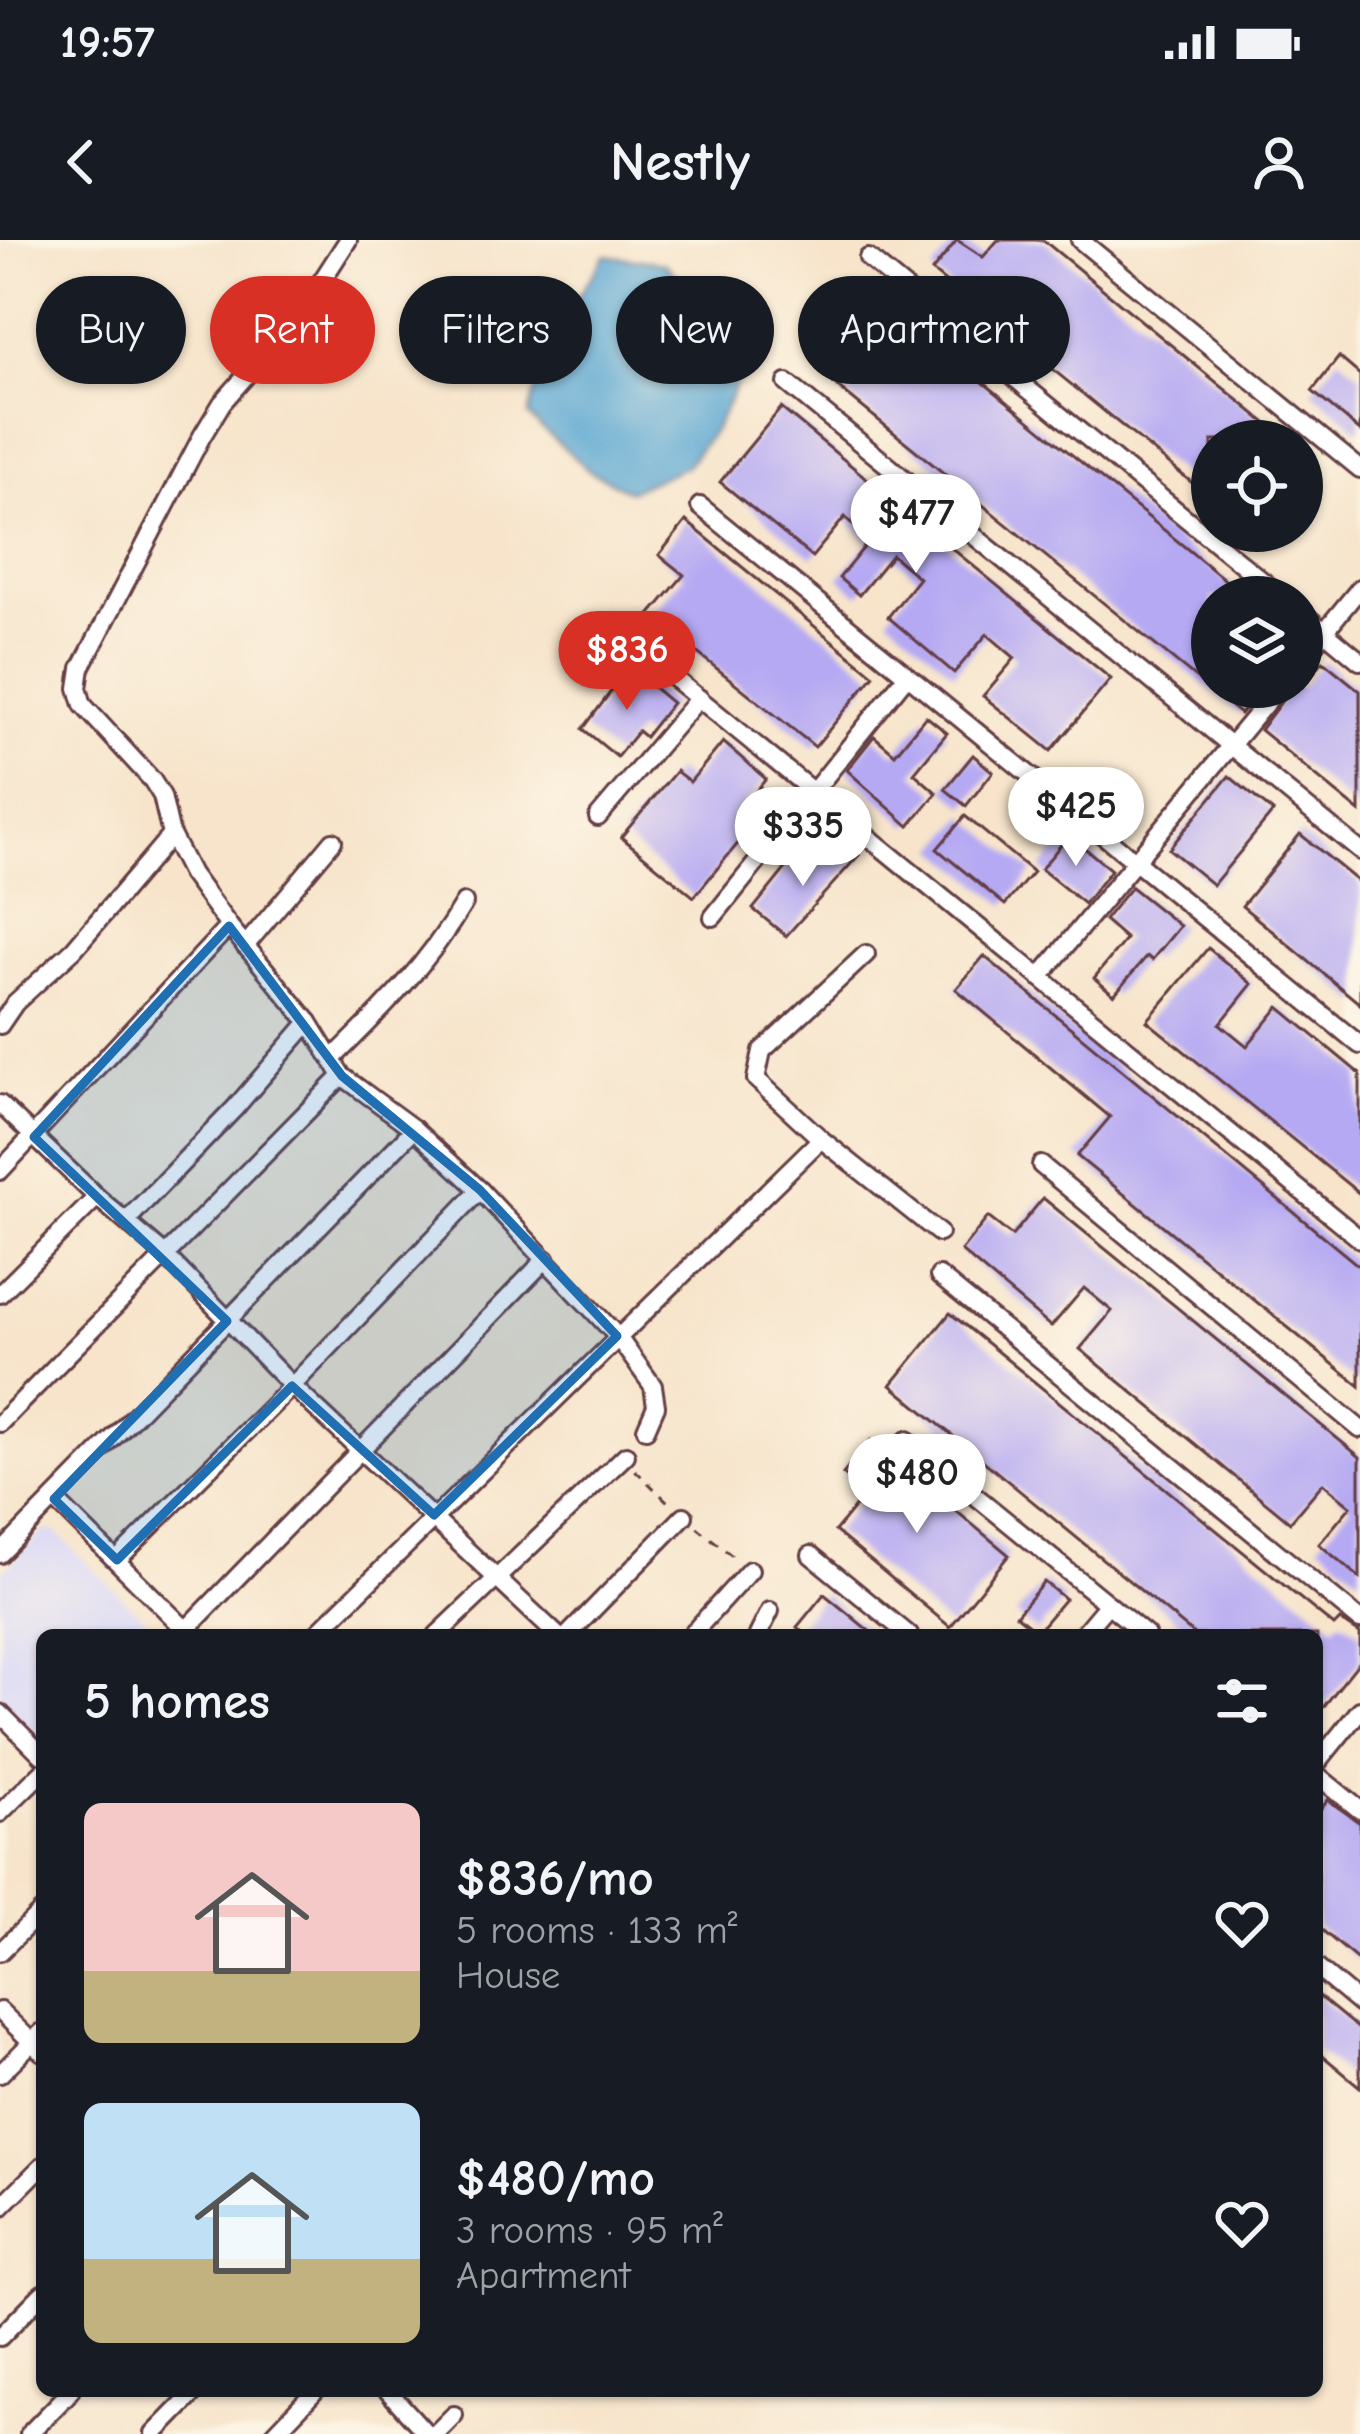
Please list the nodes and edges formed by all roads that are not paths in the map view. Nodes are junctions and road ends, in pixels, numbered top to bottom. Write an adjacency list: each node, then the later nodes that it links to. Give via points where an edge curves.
1 (348, 240): 18 (street, via 302,313 222,403 81,668 83,705 152,779)
2 (1080, 240): 5 (street)
3 (868, 258): 7 (street)
4 (787, 383): 15 (street)
5 (1360, 469)
6 (700, 506): 12 (street)
7 (1256, 576)
8 (1360, 588): 9 (street)
9 (1324, 631): 11 (street)
10 (632, 643): 13 (street)
11 (1360, 661)
12 (907, 675): 16 (street); 21 (street)
13 (699, 698): 16 (street); 17 (street)
14 (1262, 708): 15 (street)
15 (1231, 746): 20 (street); 21 (street)
16 (814, 792): 23 (street); 27 (street)
17 (598, 817)
18 (171, 835): 24 (street); 29 (street)
19 (333, 841): 25 (street)
20 (1360, 851)
21 (1136, 862): 27 (street); 30 (street)
22 (464, 903): 31 (street, via 408,984)
23 (713, 917)
24 (229, 926): 25 (street); 35 (street)
25 (245, 946): 28 (street)
26 (866, 955): 36 (street, via 761,1051 756,1068 756,1078)
27 (1040, 977): 43 (street)
28 (309, 1022): 31 (street); 41 (street)
29 (0, 1025)
30 (1360, 1046)
31 (332, 1059): 32 (street)
32 (342, 1076): 34 (street); 44 (street)
33 (0, 1104): 35 (street)
34 (414, 1129): 39 (street); 48 (street)
35 (34, 1137): 38 (street); 40 (street)
36 (821, 1138): 42 (street); 49 (street)
37 (1042, 1165): 52 (street)
38 (0, 1171)
39 (480, 1190): 45 (street); 50 (street)
40 (98, 1197): 41 (street); 47 (street)
41 (127, 1220): 44 (street)
42 (940, 1233)
43 (1360, 1239)
44 (164, 1254): 48 (street); 51 (street)
45 (546, 1259): 49 (street); 55 (street)
46 (939, 1276): 67 (street)
47 (0, 1294)
48 (226, 1322): 50 (street); 57 (street)
49 (617, 1336): 53 (street, via 653,1386 656,1406); 58 (street)
50 (292, 1385): 55 (street); 62 (street)
51 (0, 1423)
52 (1360, 1429)
53 (646, 1430)
54 (907, 1440): 65 (street)
55 (362, 1447): 58 (street); 69 (street)
56 (626, 1455): 64 (street)
57 (55, 1499): 60 (street); 62 (street)
58 (434, 1516): 64 (street); 70 (street)
59 (684, 1516): 73 (street)
60 (0, 1554)
61 (811, 1555): 76 (street)
62 (117, 1560): 68 (street)
63 (750, 1570): 74 (street)
64 (496, 1577): 71 (street); 72 (street)
65 (1108, 1604): 77 (street); 78 (street)
66 (770, 1611): 75 (street)
67 (1360, 1620)
68 (181, 1629)
69 (189, 1629)
70 (321, 1629)
71 (442, 1629)
72 (551, 1629)
73 (574, 1629)
74 (696, 1629)
75 (761, 1629)
76 (902, 1629)
77 (1087, 1629)
78 (1139, 1629)
79 (1360, 1710): 82 (street)
80 (0, 1714): 81 (street)
81 (36, 1749)
82 (1323, 1756)
83 (36, 1778): 86 (street)
84 (1323, 1780): 85 (street)
85 (1360, 1810)
86 (0, 1814)
87 (36, 1916): 88 (street)
88 (0, 1952)
89 (1323, 1973): 90 (street)
90 (1360, 2004)
91 (0, 2011): 92 (street)
92 (36, 2040)
93 (36, 2044): 94 (street)
94 (0, 2074)
95 (36, 2171): 96 (street)
96 (0, 2208)
97 (36, 2300): 98 (street)
98 (0, 2337)
99 (65, 2397): 104 (street)
100 (190, 2397): 105 (street)
101 (309, 2397): 106 (street)
102 (394, 2397): 107 (street)
103 (454, 2416): 107 (street)
104 (29, 2434)
105 (154, 2434)
106 (274, 2434)
107 (431, 2434)

